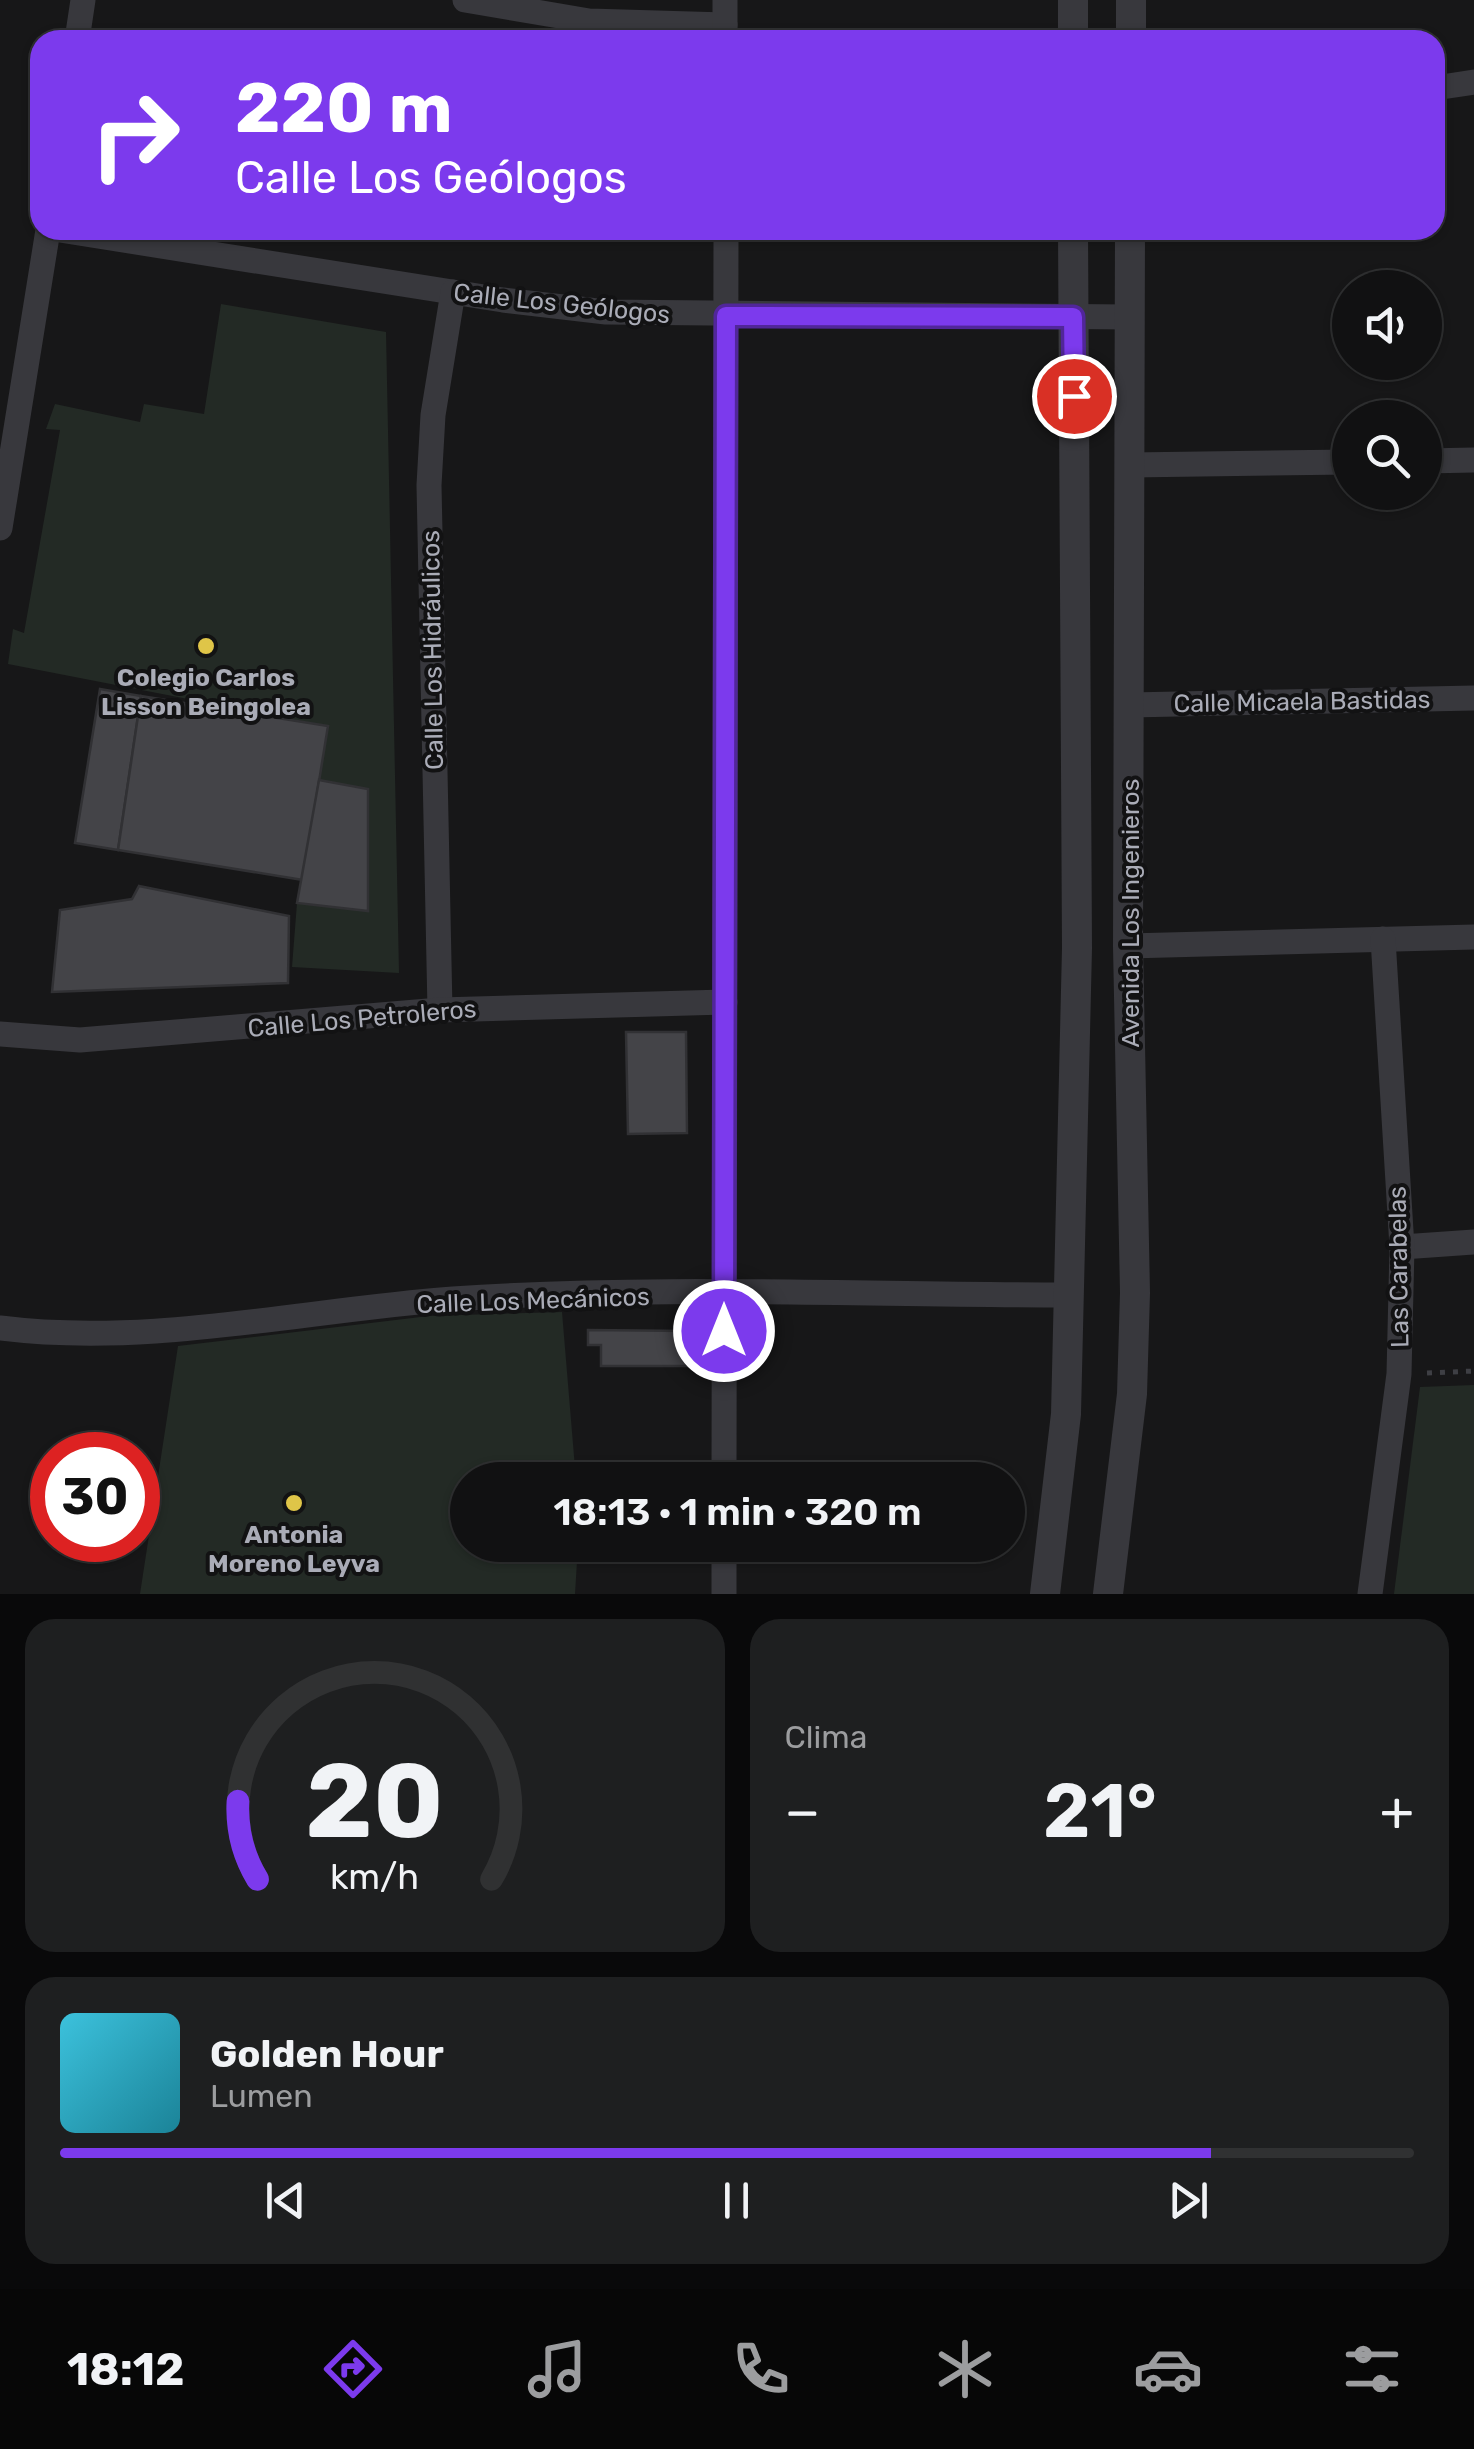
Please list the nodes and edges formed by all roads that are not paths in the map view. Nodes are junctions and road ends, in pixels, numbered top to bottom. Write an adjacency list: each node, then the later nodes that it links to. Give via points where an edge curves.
1 (83, 0): 6 (street)
2 (466, 0): 5 (street, via 589,21)
3 (1073, 0): 7 (street)
4 (1131, 0): 8 (street)
5 (725, 22)
6 (78, 30)
7 (1073, 30)
8 (1131, 30)
9 (1474, 82): 10 (street)
10 (1445, 86)
11 (46, 240): 24 (street)
12 (123, 240): 16 (street, Calle Los Geólogos)
13 (726, 240): 17 (street)
14 (1073, 240): 18 (street)
15 (1130, 240): 19 (street, Avenida Los Ingenieros)
16 (452, 292): 17 (street, Calle Los Geólogos, via 606,312); 31 (street, Calle Los Hidráulicos, via 429,486)
17 (726, 316): 18 (street, Calle Los Geólogos); 30 (street)
18 (1073, 317): 19 (street, Calle Los Geólogos); 36 (street, via 1076,948)
19 (1129, 317): 23 (street, Avenida Los Ingenieros)
20 (1474, 460): 21 (street)
21 (1442, 461)
22 (1332, 462): 23 (street)
23 (1130, 465): 26 (street, Avenida Los Ingenieros)
24 (0, 528)
25 (1474, 698): 26 (street, Calle Micaela Bastidas)
26 (1130, 704): 29 (street, Avenida Los Ingenieros)
27 (1474, 937): 28 (street)
28 (1383, 939): 29 (street); 34 (street, Las Carabelas)
29 (1128, 946): 42 (street, Avenida Los Ingenieros, via 1135,1310 1127,1447)
30 (724, 1002): 31 (street, Calle Los Petroleros); 35 (street)
31 (440, 1010): 32 (street, Calle Los Petroleros, via 80,1040)
32 (0, 1034)
33 (1474, 1242): 34 (street)
34 (1402, 1247): 43 (street, Las Carabelas, via 1399,1374)
35 (724, 1294): 36 (street, Calle Los Mecánicos); 37 (street, Calle Los Mecánicos, via 448,1300 94,1332); 38 (street)
36 (1068, 1296): 41 (street, via 1064,1453)
37 (0, 1328)
38 (724, 1462)
39 (724, 1562): 40 (street)
40 (724, 1594)
41 (1044, 1594)
42 (1108, 1594)
43 (1370, 1594)

